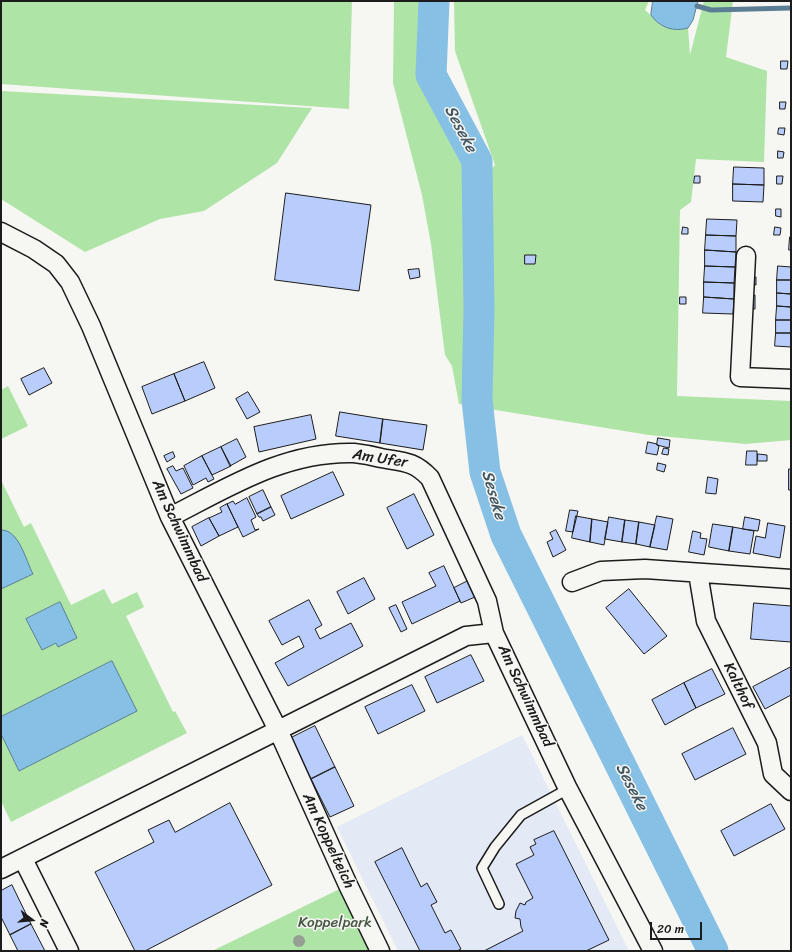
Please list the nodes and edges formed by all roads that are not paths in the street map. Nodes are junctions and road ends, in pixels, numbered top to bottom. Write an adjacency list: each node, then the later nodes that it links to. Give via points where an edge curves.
1 (1, 232): 4 (street, Am Schwimmbad, via 56,264 70,282 91,326)
2 (746, 256): 3 (street, via 740,377)
3 (791, 379)
4 (170, 517): 8 (street, Am Ufer, via 260,471 322,455 355,453 418,466 430,478 487,601); 9 (street, Am Schwimmbad)
5 (698, 573): 6 (street); 7 (street, via 645,569 601,572); 11 (street, Kalthof, via 706,622 767,743 773,774)
6 (791, 579)
7 (572, 582)
8 (494, 633): 9 (street, Am Schwimmbad, via 466,636); 10 (street, Am Schwimmbad)
9 (278, 730): 12 (street, Am Schwimmbad); 16 (street, Am Koppelteich)
10 (568, 789): 14 (lane, via 521,815 494,847 482,868); 17 (street, Am Schwimmbad)
11 (791, 791)
12 (23, 859): 13 (street, Am Schwimmbad); 15 (street)
13 (1, 869)
14 (499, 904)
15 (69, 951)
16 (380, 951)
17 (653, 951)

